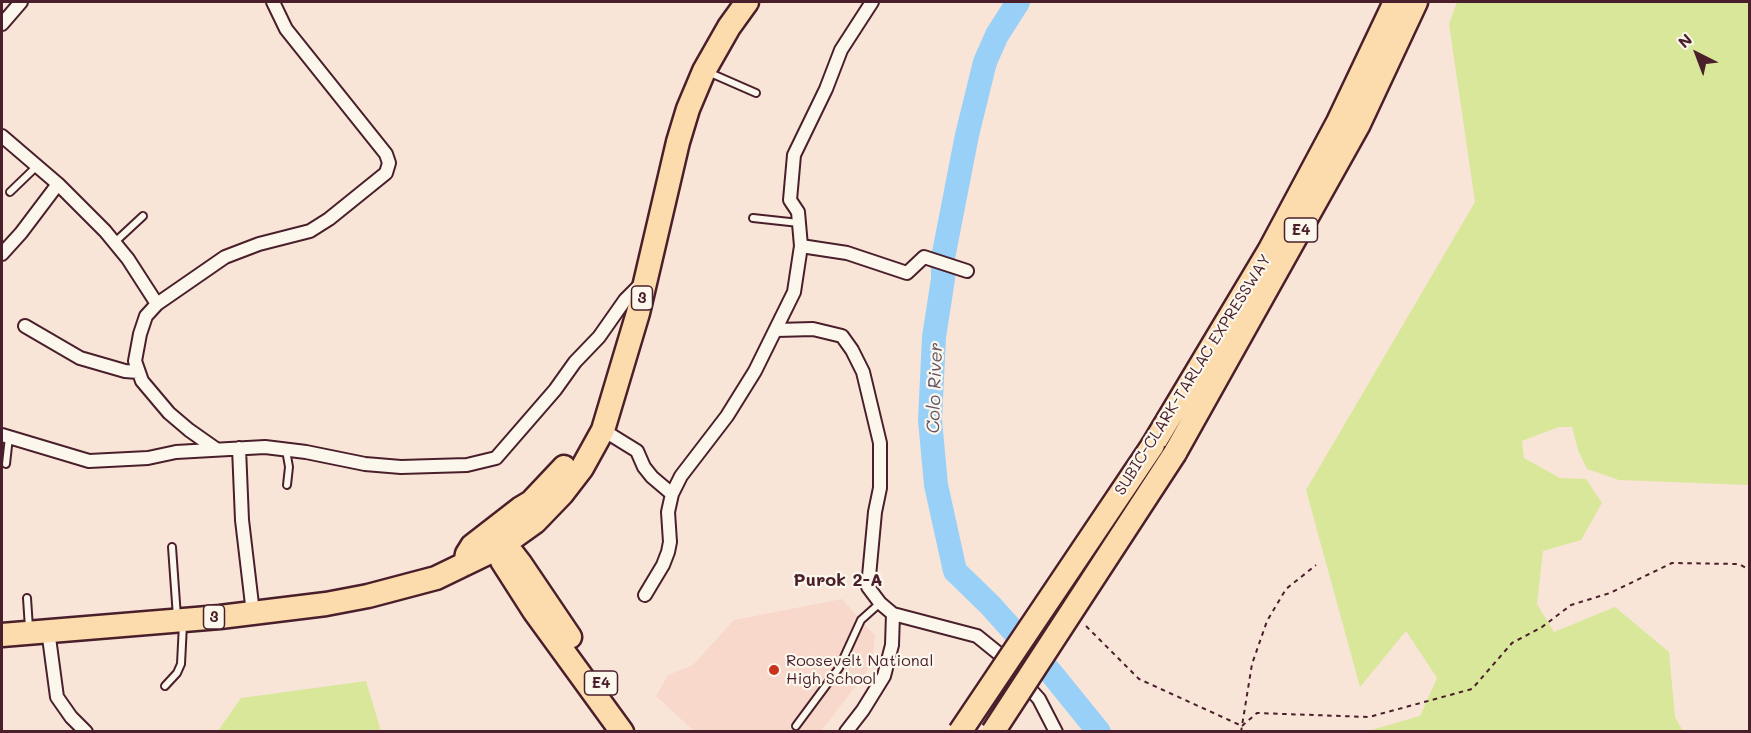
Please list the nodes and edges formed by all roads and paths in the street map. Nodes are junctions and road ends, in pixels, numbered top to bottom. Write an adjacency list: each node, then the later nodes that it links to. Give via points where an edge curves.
1 (21, 2): 7 (street)
2 (273, 2): 22 (street, via 286,29 386,154 386,173 310,231 225,257)
3 (747, 2): 8 (highway, 3)
4 (872, 2): 16 (street, via 841,50 794,155 790,200 798,212)
5 (1395, 2): 58 (highway, SUBIC-CLARK-TARLAC EXPRESSWAY / E4, bridge, via 1338,122 1269,252 1153,445)
6 (1416, 2): 59 (highway, SUBIC-CLARK-TARLAC EXPRESSWAY / E4, bridge, via 1358,126 1175,453)
7 (2, 24)
8 (704, 71): 9 (lane); 21 (highway, 3, via 678,142)
9 (756, 93)
10 (2, 136): 11 (street)
11 (37, 165): 12 (street); 13 (lane)
12 (58, 184): 17 (street); 19 (street)
13 (10, 192)
14 (143, 216): 17 (lane)
15 (753, 218): 16 (lane)
16 (799, 223): 18 (street)
17 (115, 242): 22 (street)
18 (801, 246): 20 (street, via 847,253 907,273 924,257); 24 (street, via 794,292)
19 (2, 254)
20 (964, 271)
21 (646, 279): 26 (highway, 3); 31 (street, via 496,458 466,465 401,467)
22 (157, 304): 25 (street, via 146,316 140,334 135,361)
23 (25, 326): 25 (street, via 80,358)
24 (777, 330): 34 (street, via 727,416 681,476); 43 (street, via 813,329 842,336 862,372 880,443 880,488 868,587)
25 (138, 372): 30 (street, via 169,413)
26 (617, 380): 27 (highway, 3); 35 (highway, 3, via 574,455)
27 (603, 430): 34 (street, via 637,451 652,477); 35 (highway, 3, via 562,494)
28 (5, 436): 30 (street, via 89,461); 32 (lane)
29 (239, 448): 30 (street); 31 (street); 45 (street, via 242,520)
30 (216, 449)
31 (286, 449): 33 (lane)
32 (6, 464)
33 (287, 485)
34 (672, 494): 41 (street, via 668,552)
35 (533, 512): 37 (highway, via 507,530); 38 (highway, 3, via 521,508 472,546); 44 (highway, E4, via 531,543)
36 (172, 547): 47 (lane)
37 (500, 548): 38 (highway, 3); 44 (highway, E4, via 507,571)
38 (465, 564): 44 (highway, E4, via 492,572); 45 (highway, 3, via 396,590)
39 (1316, 565): 53 (path, via 1286,589 1267,621 1252,664)
40 (1749, 570): 53 (path, via 1739,564 1672,563 1610,592 1571,604 1542,627 1512,643 1472,690 1369,717 1257,713)
41 (645, 595)
42 (27, 598): 49 (lane)
43 (880, 603): 46 (street); 52 (lane, via 861,620 839,668)
44 (541, 606): 55 (highway, E4); 56 (highway, E4)
45 (253, 613): 47 (highway, 3)
46 (894, 614): 57 (street, via 884,676); 60 (street, via 977,636 998,653 1039,699)
47 (180, 620): 49 (highway, 3); 51 (lane, via 181,664)
48 (1086, 626): 53 (path, via 1139,679)
49 (39, 631): 50 (highway, 3); 54 (street, via 57,697)
50 (2, 635)
51 (165, 686)
52 (796, 726)
53 (1242, 726): 61 (path)
54 (86, 732)
55 (622, 732)
56 (634, 732)
57 (846, 732)
58 (960, 732)
59 (993, 732)
60 (1056, 732)
61 (1241, 732)

